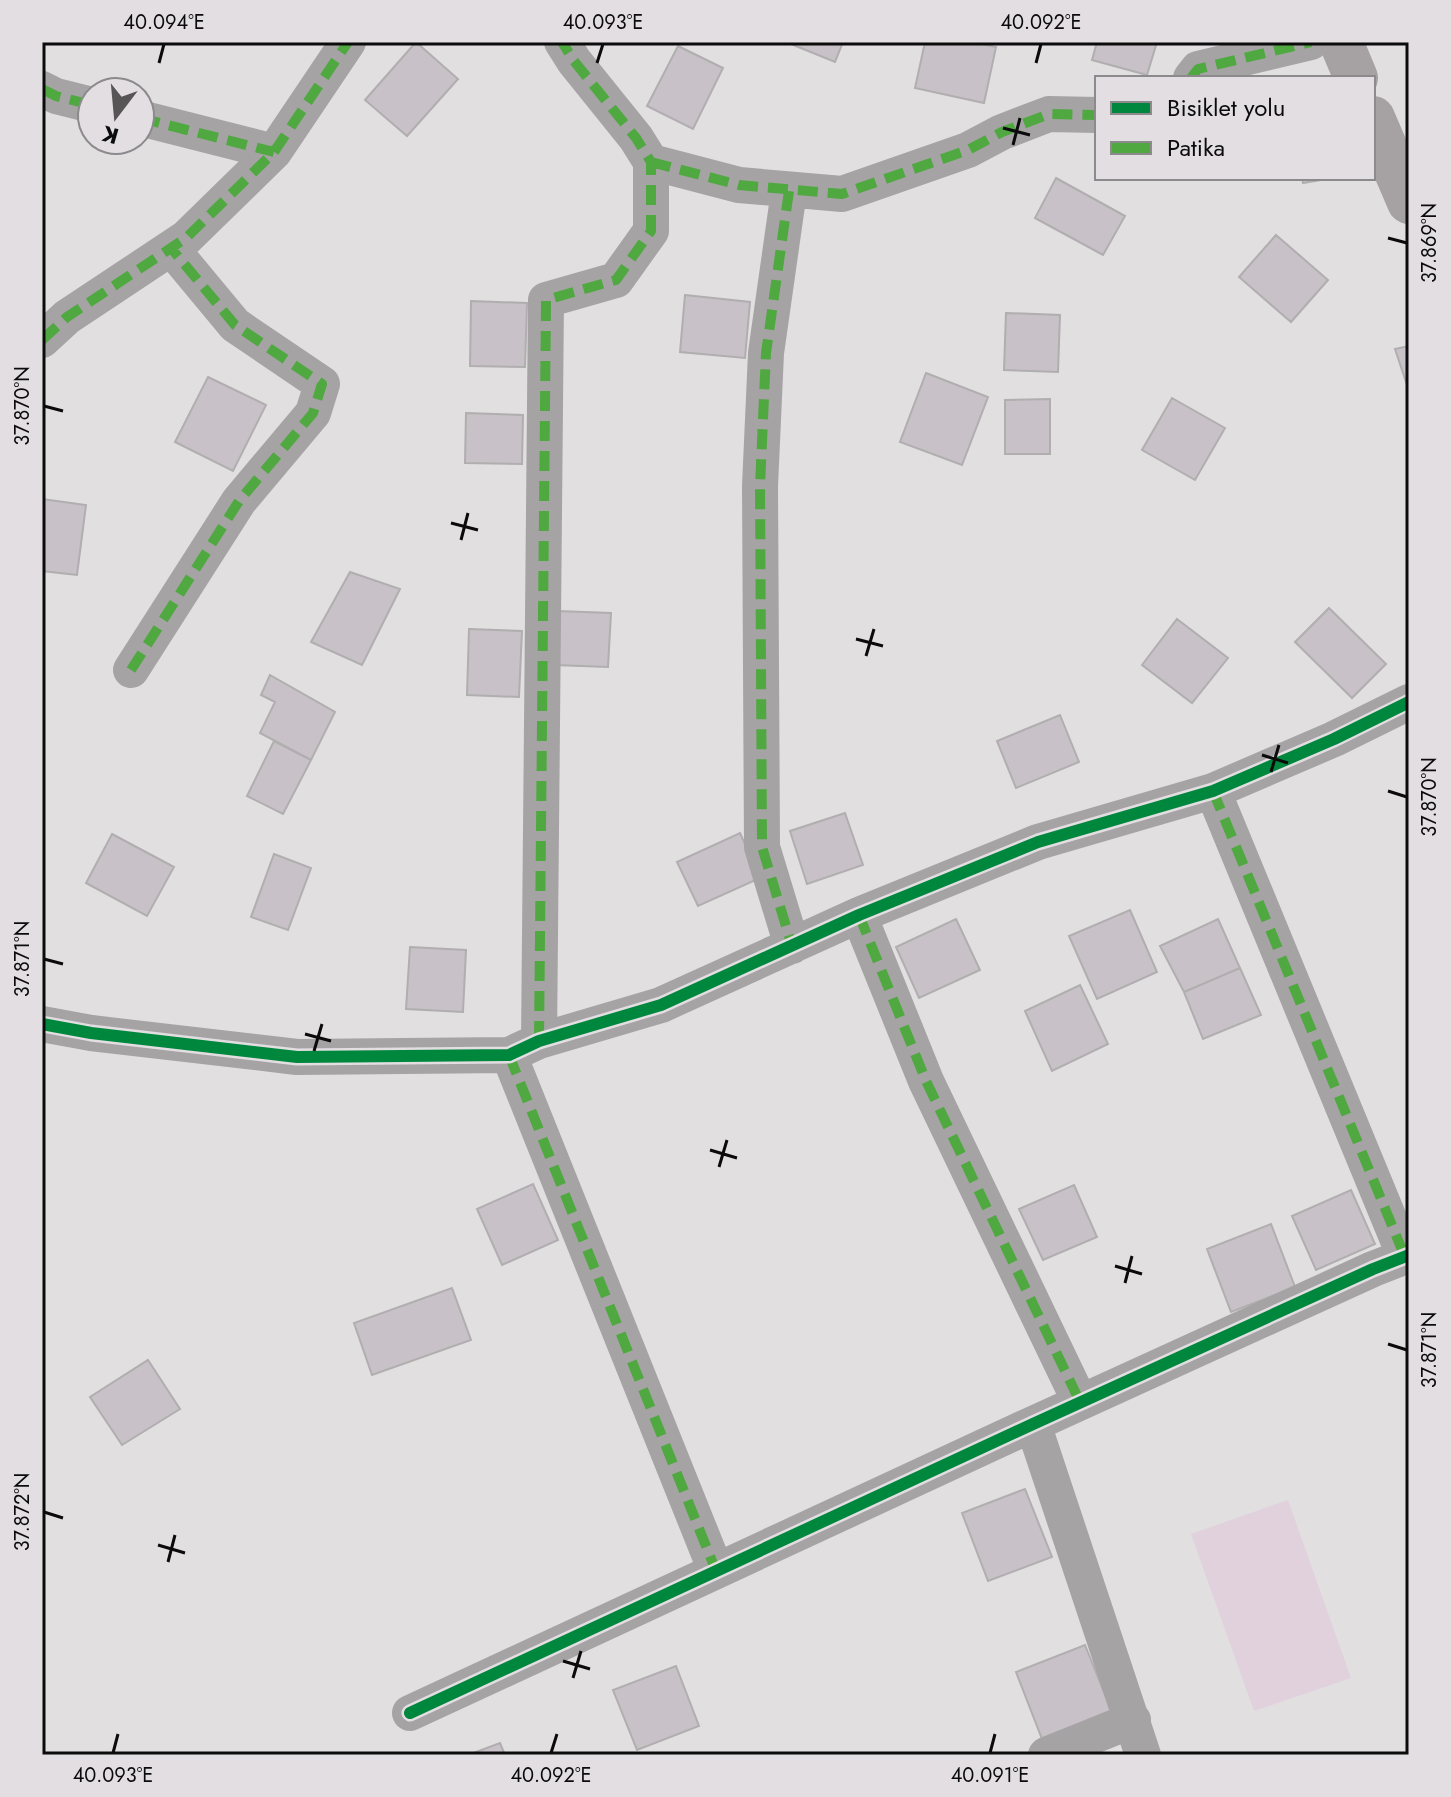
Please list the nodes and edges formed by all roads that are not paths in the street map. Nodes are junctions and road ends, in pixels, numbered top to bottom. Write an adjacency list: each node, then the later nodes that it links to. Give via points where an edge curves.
1 (348, 42): 12 (street)
2 (562, 42): 13 (street)
3 (1311, 42): 5 (street, via 1198,69)
4 (1341, 42): 6 (street)
5 (1193, 76)
6 (1355, 76)
7 (42, 89): 8 (street)
8 (76, 101)
9 (1095, 115): 14 (street, via 1049,114 968,150 842,194)
10 (156, 122): 12 (street)
11 (1375, 123): 15 (street)
12 (274, 152): 16 (street)
13 (651, 162): 14 (street, via 739,185); 24 (street, via 651,231 616,280 546,300)
14 (789, 191): 22 (street, via 766,353 760,486 762,847)
15 (1409, 202)
16 (171, 248): 17 (street, via 67,317); 18 (street, via 235,325 322,384 313,413 239,501)
17 (42, 340)
18 (131, 670)
19 (1409, 702): 20 (street)
20 (1213, 791): 21 (street, via 1038,842); 25 (street)
21 (859, 915): 22 (street); 26 (street, via 926,1081)
22 (792, 946): 24 (street, via 661,1005)
23 (42, 1024): 24 (street, via 297,1057)
24 (524, 1048): 28 (street)
25 (1407, 1256): 26 (street)
26 (1080, 1402): 27 (street)
27 (1033, 1424): 28 (street); 30 (street)
28 (716, 1571): 29 (street)
29 (410, 1713)
30 (1133, 1720): 31 (street); 32 (street)
31 (1046, 1755)
32 (1143, 1755)

